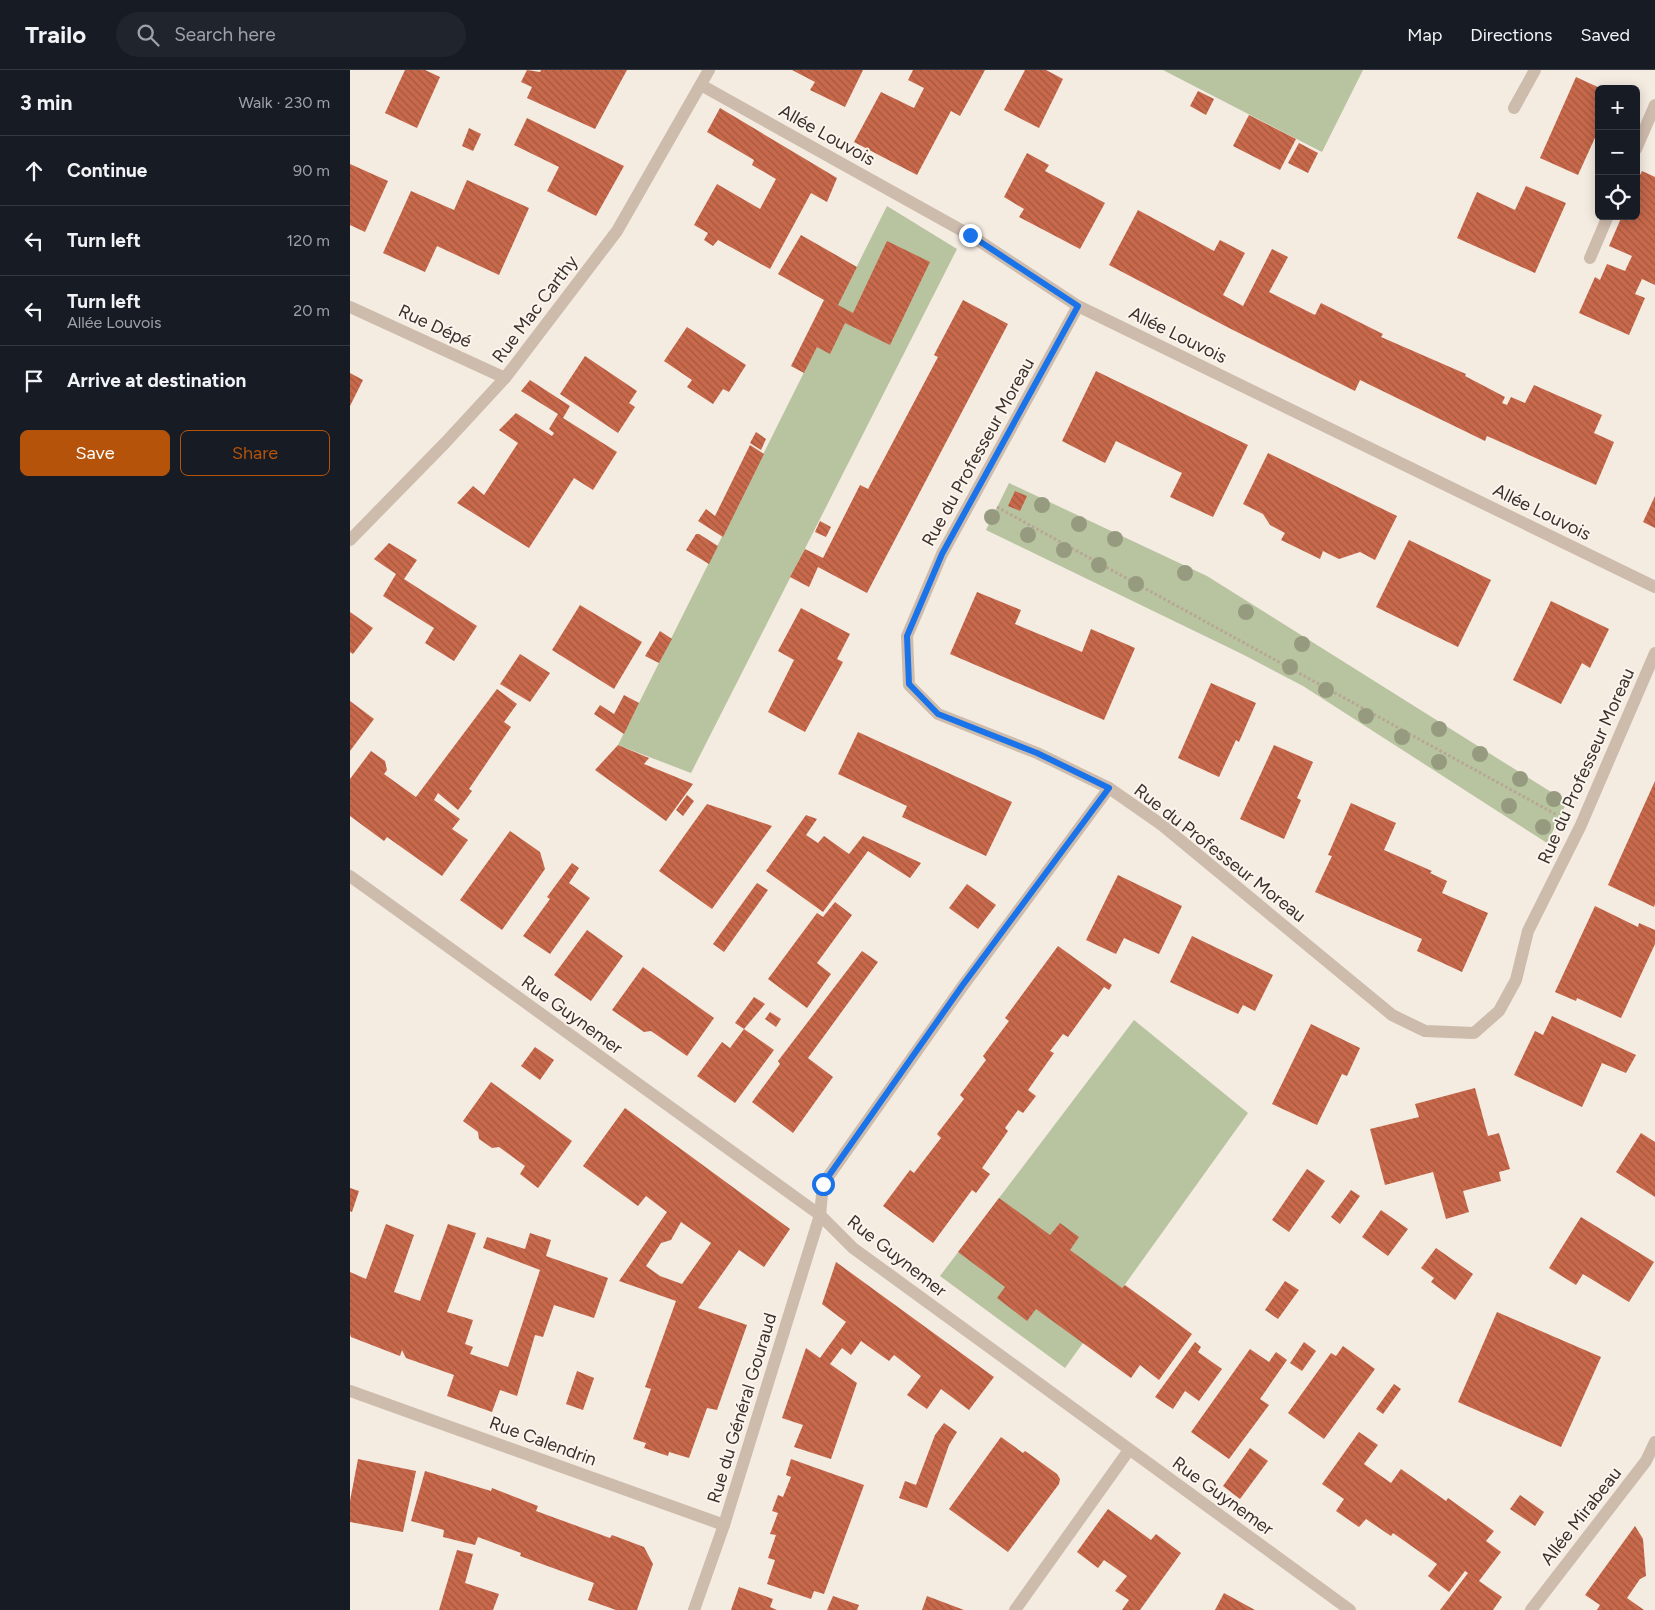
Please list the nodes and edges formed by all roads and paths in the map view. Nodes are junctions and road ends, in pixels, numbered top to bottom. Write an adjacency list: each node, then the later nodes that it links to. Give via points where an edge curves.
1 (709, 70): 3 (street, Rue Mac Carthy)
2 (1536, 70): 5 (street)
3 (701, 85): 9 (street, Allée Louvois, via 970,235); 11 (street, Rue Mac Carthy, via 617,231)
4 (1655, 105): 6 (street)
5 (1514, 108)
6 (1640, 140)
7 (1606, 220): 8 (street)
8 (1590, 258)
9 (1078, 306): 12 (street, Rue du Professeur Moreau); 14 (street, Allée Louvois)
10 (350, 307): 11 (street, Rue Dépé)
11 (505, 378): 13 (street, Rue Mac Carthy)
12 (975, 494): 16 (street, Rue du Professeur Moreau, via 942,554 907,636 909,684 938,714 1037,753); 17 (path)
13 (350, 540)
14 (1655, 587)
15 (1655, 653): 17 (street, Rue du Professeur Moreau)
16 (1109, 788): 17 (street, Rue du Professeur Moreau, via 1162,825 1392,1015 1425,1031 1474,1033 1498,1011 1516,980 1528,932); 19 (street, Rue du Général Gouraud, via 962,986 823,1184)
17 (1580, 827)
18 (350, 876): 19 (street, Rue Guynemer)
19 (820, 1215): 22 (street, Rue Guynemer, via 854,1248); 23 (street, Rue du Général Gouraud)
20 (350, 1391): 23 (street, Rue Calendrin)
21 (1655, 1442): 27 (street, Allée Mirabeau, via 1646,1461)
22 (1129, 1450): 25 (street); 26 (street, Rue Guynemer)
23 (724, 1525): 24 (street, Rue du Général Gouraud)
24 (694, 1610)
25 (1015, 1610)
26 (1350, 1610)
27 (1531, 1610)

